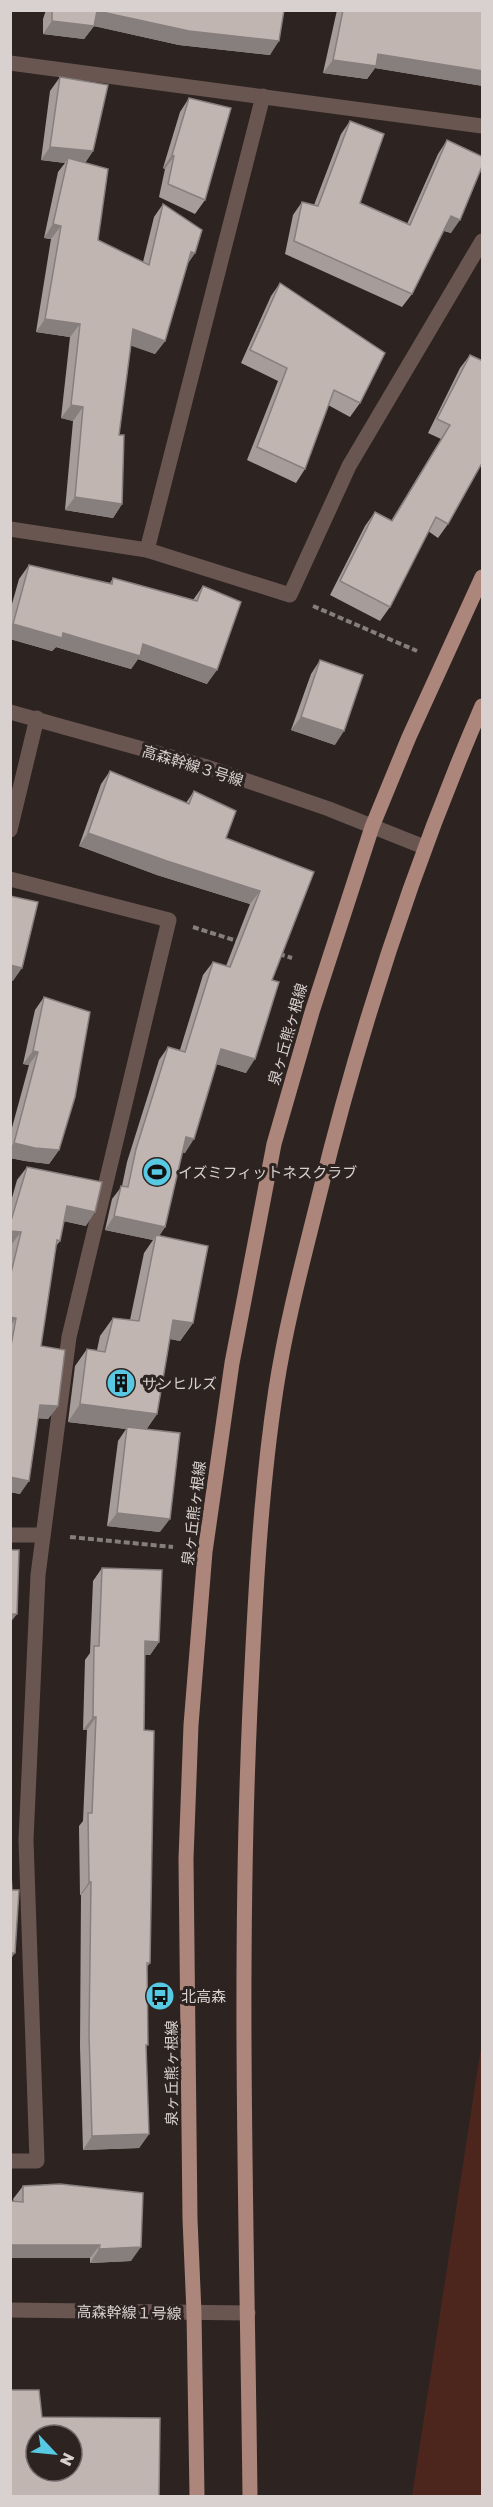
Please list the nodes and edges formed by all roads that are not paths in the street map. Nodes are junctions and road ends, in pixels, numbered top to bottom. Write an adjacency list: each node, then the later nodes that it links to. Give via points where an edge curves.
1 (10, 63): 2 (street)
2 (263, 96): 3 (street); 6 (street)
3 (483, 126)
4 (483, 241): 6 (street, via 349,466 290,595)
5 (10, 529): 6 (street)
6 (147, 550)
7 (483, 577): 11 (main road, 泉ヶ丘熊ヶ根線)
8 (483, 706): 13 (main road)
9 (10, 712): 10 (street, 高森幹線３号線)
10 (37, 718): 11 (street, 高森幹線３号線, via 207,767); 12 (street)
11 (372, 827): 13 (street, 高森幹線３号線); 19 (main road, 泉ヶ丘熊ヶ根線, via 274,1144 232,1363 205,1551 191,1725 186,1859 190,2219)
12 (10, 830)
13 (424, 848): 20 (main road, via 335,1131 276,1388 254,1624 246,1794)
14 (10, 879): 16 (street, via 169,920 69,1337)
15 (10, 1535): 16 (street)
16 (43, 1535): 17 (street, via 26,1840 37,2161)
17 (10, 2161)
18 (10, 2310): 19 (street, 高森幹線１号線)
19 (195, 2313): 20 (street, 高森幹線１号線); 21 (main road, 泉ヶ丘熊ヶ根線)
20 (248, 2313): 22 (main road)
21 (197, 2496)
22 (250, 2496)

